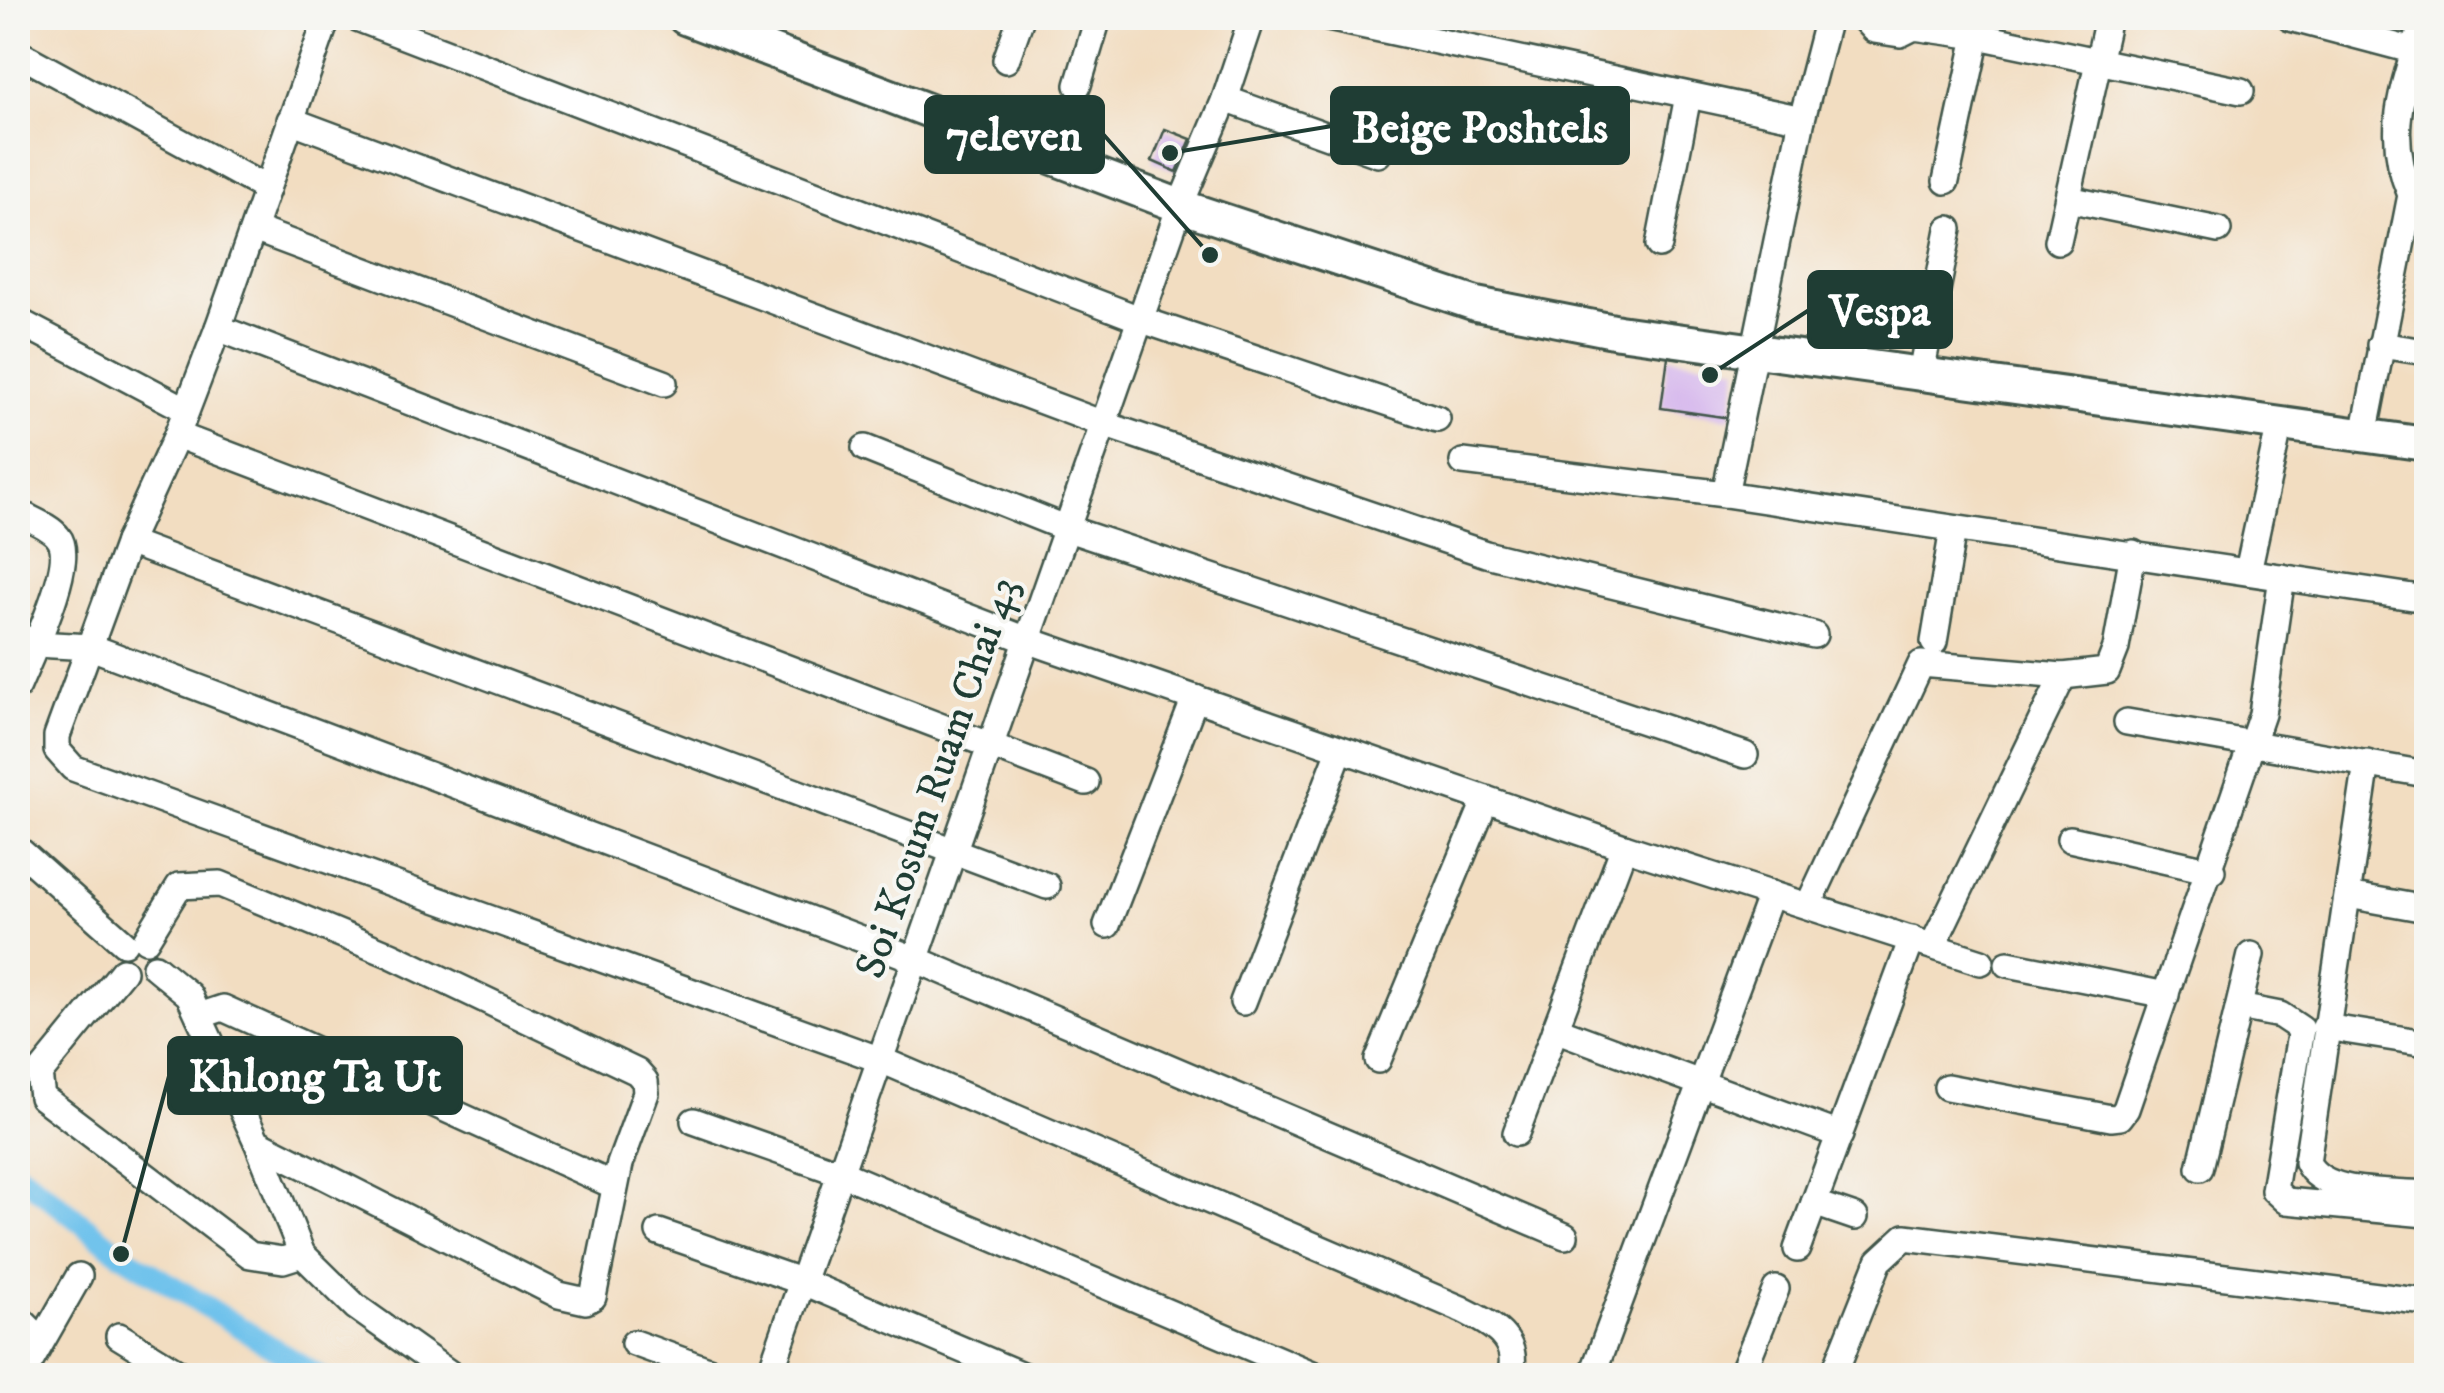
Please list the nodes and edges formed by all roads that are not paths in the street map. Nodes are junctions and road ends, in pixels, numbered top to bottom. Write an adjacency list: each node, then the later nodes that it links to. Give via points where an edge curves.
1 (326, 18): 24 (street)
2 (357, 18): 36 (street)
3 (685, 18): 30 (street)
4 (1021, 18): 17 (street)
5 (1098, 18): 19 (street)
6 (1252, 18): 22 (street, Soi Kosum Ruam Chai 43)
7 (1328, 18): 21 (street)
8 (1828, 18): 23 (street)
9 (1863, 18): 13 (street, via 1874,30 1900,34)
10 (2108, 18): 18 (street)
11 (2290, 18): 16 (street)
12 (2424, 18): 16 (street)
13 (1911, 22): 14 (street)
14 (1980, 27): 18 (street); 26 (street)
15 (18, 52): 27 (street)
16 (2421, 52): 28 (street, via 2395,132 2396,162)
17 (1006, 60)
18 (2098, 60): 20 (street); 29 (street)
19 (1078, 85)
20 (2242, 91)
21 (1688, 96): 23 (street); 35 (street)
22 (1225, 99): 25 (street); 30 (street, Soi Kosum Ruam Chai 43)
23 (1802, 119): 40 (street)
24 (290, 120): 27 (street); 47 (street)
25 (1378, 154)
26 (1946, 181)
27 (266, 189): 31 (street)
28 (2419, 197): 39 (street)
29 (2068, 200): 33 (street); 34 (street)
30 (1180, 206): 36 (street, Soi Kosum Ruam Chai 43); 40 (street, via 1476,304 1619,332)
31 (254, 229): 38 (street); 43 (street)
32 (1948, 229): 42 (street)
33 (2218, 230)
34 (2058, 241)
35 (1659, 245)
36 (1142, 320): 45 (street); 47 (street, Soi Kosum Ruam Chai 43)
37 (18, 322): 44 (street)
38 (218, 328): 44 (street); 64 (street)
39 (2380, 345): 41 (street); 49 (street)
40 (1754, 348): 42 (street); 53 (street)
41 (2426, 352)
42 (1921, 373): 46 (street)
43 (664, 383)
44 (184, 409): 48 (street)
45 (1437, 419)
46 (2280, 423): 49 (street); 59 (street)
47 (1106, 425): 55 (street, Soi Kosum Ruam Chai 43); 62 (street, via 1486,554)
48 (178, 435): 57 (street); 72 (street)
49 (2364, 435): 50 (street)
50 (2426, 444)
51 (865, 448): 55 (street)
52 (1462, 462): 53 (street)
53 (1726, 494): 56 (street)
54 (18, 512): 63 (street, via 58,537 64,551 62,573)
55 (1068, 529): 64 (street, Soi Kosum Ruam Chai 43); 74 (street)
56 (1953, 530): 58 (street); 65 (street)
57 (128, 542): 66 (street); 82 (street)
58 (2132, 553): 59 (street); 67 (street, via 2107,671)
59 (2248, 571): 60 (street)
60 (2282, 577): 61 (street); 71 (street)
61 (2426, 599)
62 (1814, 635)
63 (26, 639): 66 (street); 68 (street)
64 (1030, 641): 69 (street); 72 (street, Soi Kosum Ruam Chai 43)
65 (1934, 642)
66 (92, 648): 93 (street); 105 (street, via 57,736 57,750 74,768)
67 (2062, 676): 87 (street, via 1921,664); 91 (street)
68 (18, 686)
69 (1195, 698): 73 (street); 89 (street)
70 (2127, 722): 71 (street)
71 (2253, 744): 75 (street); 83 (street)
72 (992, 748): 77 (street); 82 (street, Soi Kosum Ruam Chai 43)
73 (1340, 750): 78 (street); 99 (street)
74 (1745, 755)
75 (2367, 764): 76 (street); 86 (street)
76 (2426, 774)
77 (1086, 782)
78 (1486, 799): 80 (street); 106 (street)
79 (2070, 839): 83 (street)
80 (1624, 846): 85 (street); 103 (street)
81 (18, 849): 90 (street)
82 (954, 854): 84 (street); 93 (street, Soi Kosum Ruam Chai 43)
83 (2212, 871): 98 (street)
84 (1047, 886)
85 (1771, 894): 87 (street); 107 (street)
86 (2348, 895): 88 (street); 102 (street)
87 (1809, 904): 91 (street)
88 (2426, 909)
89 (1106, 925)
90 (135, 942): 96 (street, via 153,944); 97 (street, via 118,957); 115 (street, via 179,886 220,884 391,955 637,1072 646,1080 646,1093)
91 (1923, 942): 94 (street); 111 (street)
92 (2251, 955): 100 (street)
93 (917, 960): 105 (street, Soi Kosum Ruam Chai 43); 121 (street)
94 (1981, 962)
95 (2008, 964): 98 (street)
96 (155, 967): 97 (street, via 138,978); 101 (street, via 189,994)
97 (123, 971): 123 (street, via 39,1074 42,1097 250,1255 283,1260)
98 (2166, 995): 108 (street, via 2120,1118)
99 (1243, 1002)
100 (2239, 1007): 113 (street); 118 (street, via 2280,1015 2301,1029 2274,1190 2286,1201)
101 (199, 1016): 112 (street); 115 (street, via 223,1008)
102 (2326, 1027): 104 (street); 116 (street, via 2307,1162 2312,1174 2329,1183)
103 (1555, 1030): 107 (street); 110 (street)
104 (2426, 1043)
105 (881, 1060): 114 (street, Soi Kosum Ruam Chai 43); 139 (street, via 1458,1308 1507,1338)
106 (1378, 1060)
107 (1704, 1084): 111 (street); 140 (street)
108 (1947, 1087)
109 (694, 1121): 114 (street)
110 (1516, 1133)
111 (1840, 1134): 117 (street)
112 (257, 1142): 115 (street, via 574,1300 593,1298); 123 (street)
113 (2200, 1168)
114 (841, 1173): 125 (street, Soi Kosum Ruam Chai 43); 138 (street)
115 (615, 1186)
116 (2426, 1194)
117 (1814, 1204): 119 (street); 122 (street)
118 (2426, 1214)
119 (1856, 1218)
120 (659, 1232): 125 (street)
121 (1565, 1236)
122 (1796, 1249)
123 (302, 1254): 134 (street, via 356,1306)
124 (79, 1276): 130 (street)
125 (802, 1282): 136 (street, Soi Kosum Ruam Chai 43); 137 (street)
126 (1776, 1289): 141 (street)
127 (2426, 1302): 142 (street, via 1905,1237 1879,1260)
128 (18, 1317): 130 (street)
129 (118, 1336): 132 (street)
130 (40, 1339): 133 (street)
131 (634, 1343): 135 (street)
132 (175, 1373)
133 (22, 1376)
134 (453, 1376)
135 (726, 1376)
136 (769, 1376)
137 (1024, 1376)
138 (1316, 1376)
139 (1510, 1376)
140 (1592, 1376)
141 (1741, 1376)
142 (1833, 1376)

